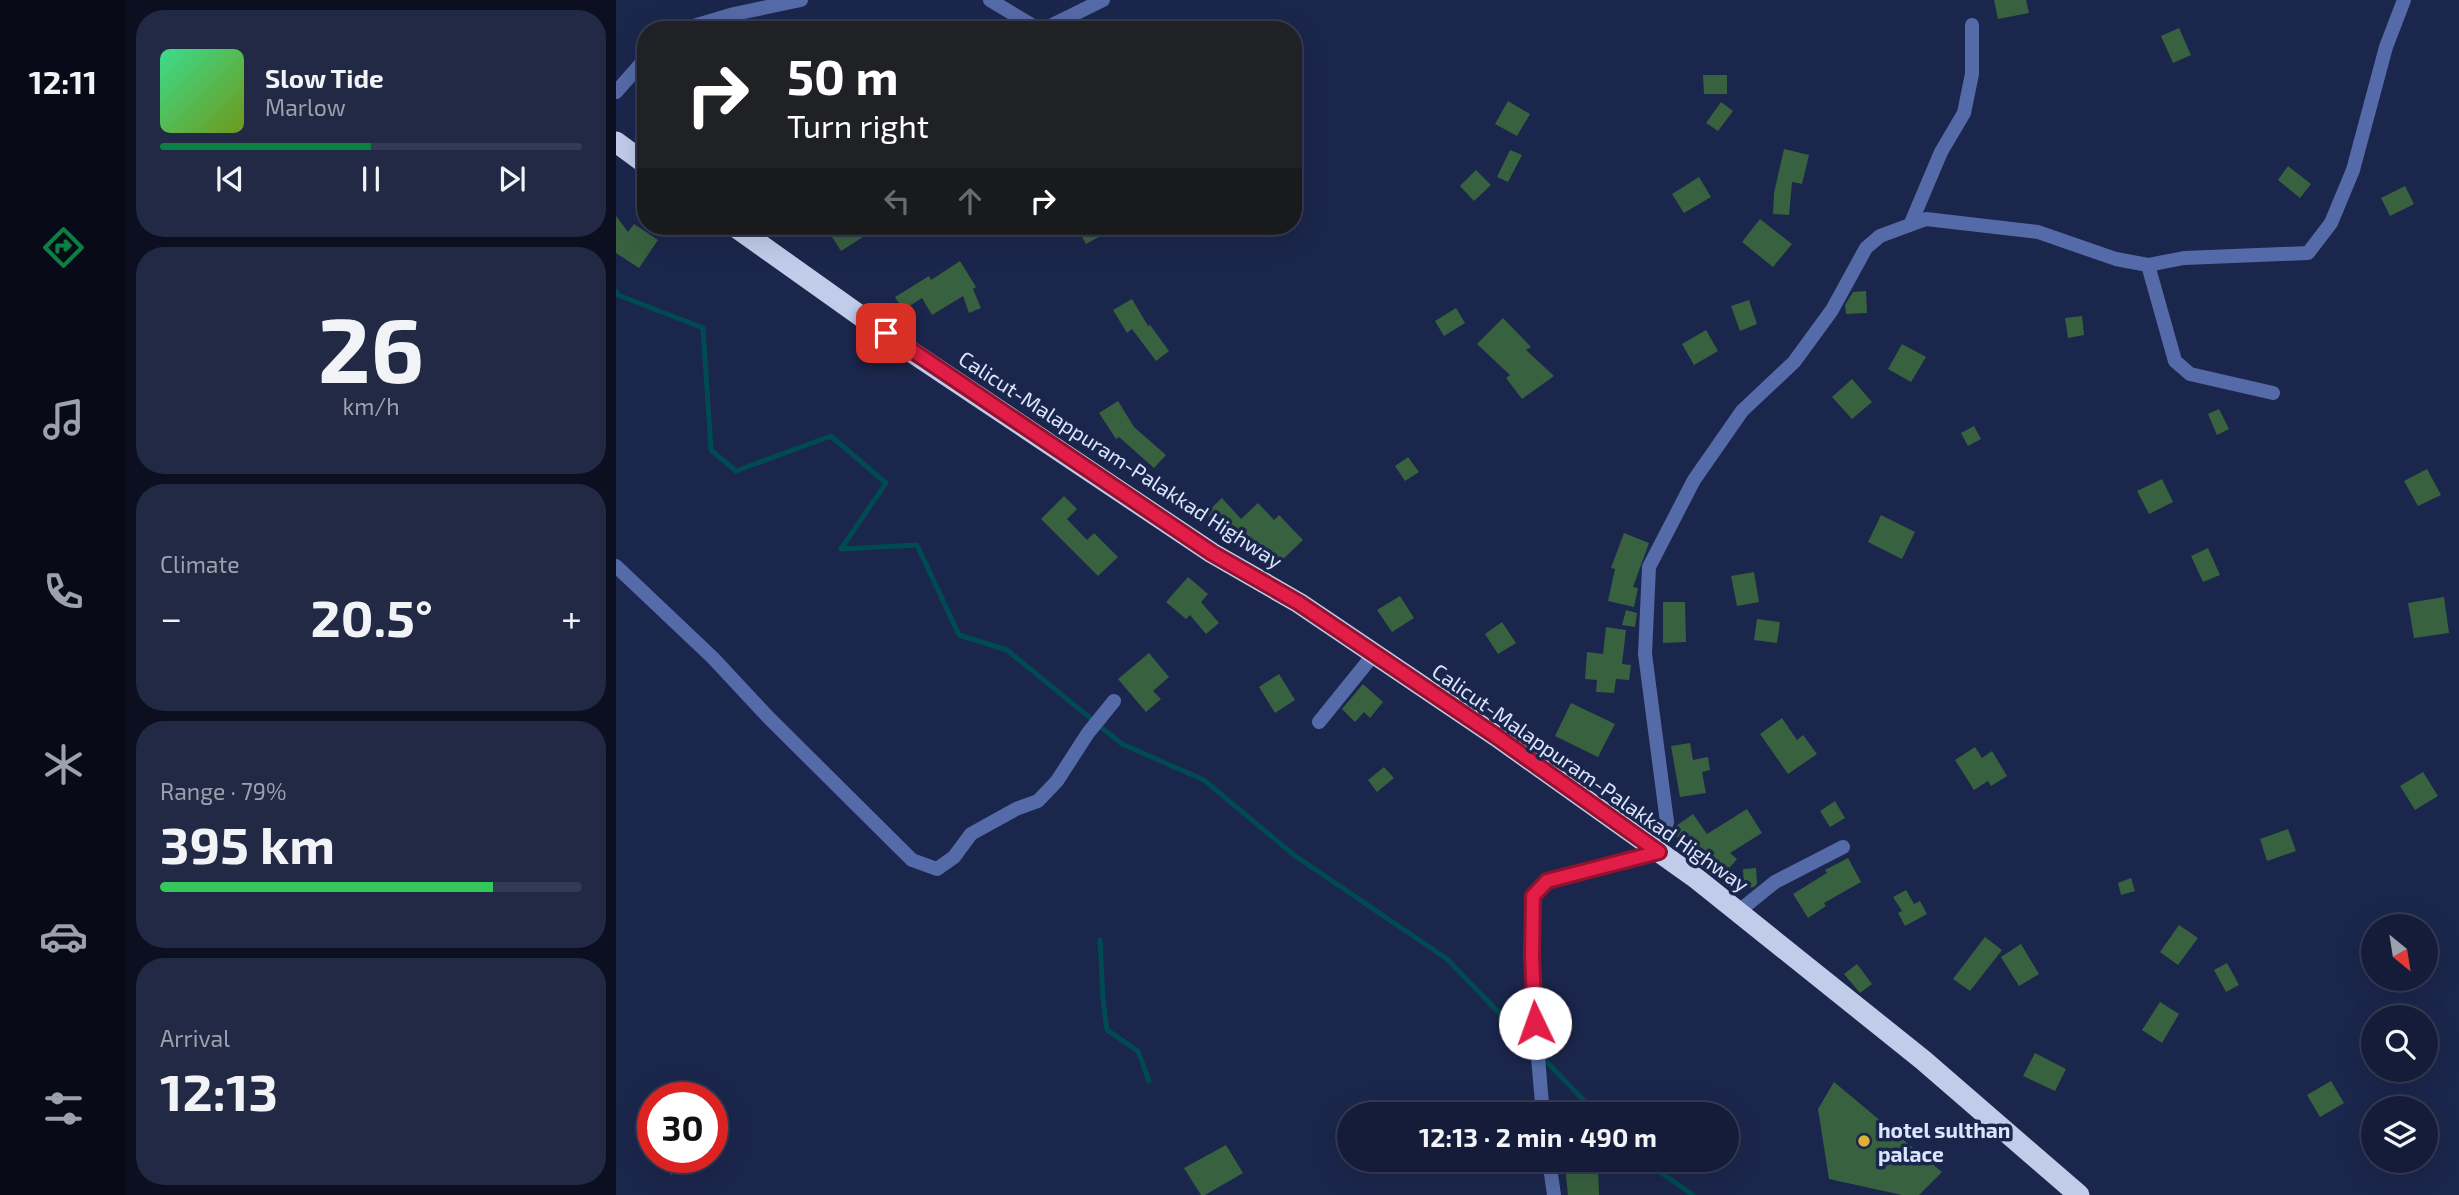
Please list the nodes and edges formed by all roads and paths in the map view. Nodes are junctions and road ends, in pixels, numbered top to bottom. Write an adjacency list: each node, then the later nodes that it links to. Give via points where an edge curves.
1 (801, 0): 5 (street)
2 (990, 0): 6 (street)
3 (1103, 0): 7 (street)
4 (2404, 0): 15 (street, via 2386,47 2353,170 2331,223 2308,253 2184,258)
5 (710, 21)
6 (1026, 21)
7 (1060, 21)
8 (1972, 25): 13 (street, via 1972,74 1964,113 1941,152)
9 (637, 68): 10 (street)
10 (616, 92)
11 (616, 142): 12 (highway)
12 (637, 157)
13 (1911, 223): 15 (street, via 1926,219 2038,232); 22 (street, via 1880,236 1866,248 1832,310 1794,362 1742,411 1693,480 1649,567 1645,654 1667,822)
14 (747, 235): 18 (highway, Calicut-Malappuram-Palakkad Highway, via 1212,553 1299,603)
15 (2148, 265): 16 (street, via 2175,361 2190,374)
16 (2273, 393)
17 (616, 566): 19 (street, via 912,860 937,869 954,857 971,834 1038,801)
18 (1374, 654): 20 (street); 22 (highway, Calicut-Malappuram-Palakkad Highway)
19 (1114, 701)
20 (1319, 722)
21 (1843, 847): 23 (street, via 1775,882)
22 (1659, 852): 23 (highway, Calicut-Malappuram-Palakkad Highway); 24 (street, via 1547,881 1533,896 1533,1000)
23 (1739, 911): 27 (highway, Calicut-Malappuram-Palakkad Highway, via 1923,1060)
24 (1542, 1102)
25 (1551, 1172): 26 (street)
26 (1554, 1195)
27 (2079, 1195)

